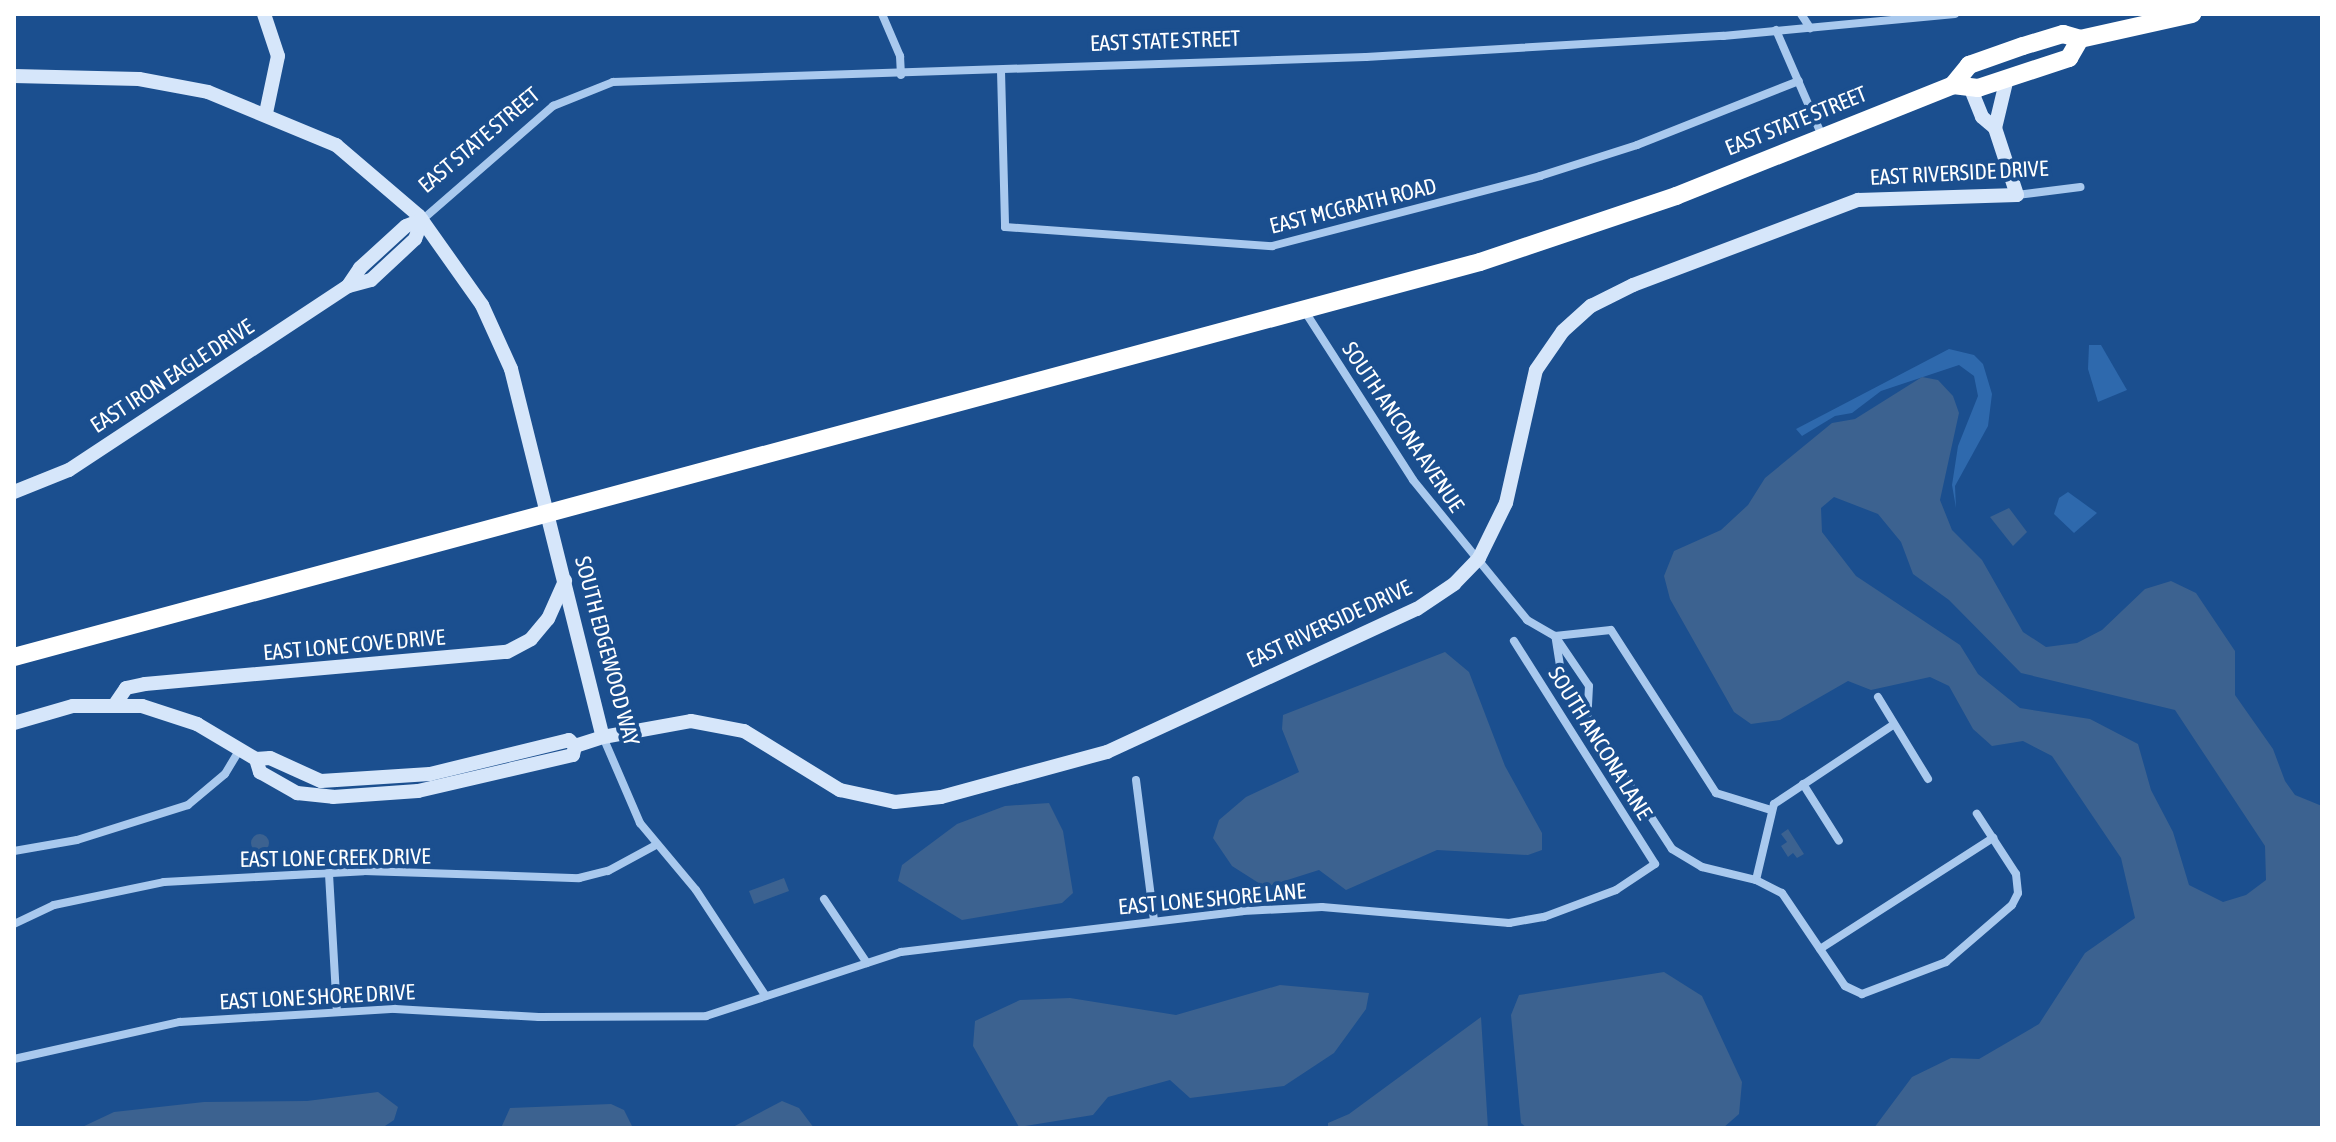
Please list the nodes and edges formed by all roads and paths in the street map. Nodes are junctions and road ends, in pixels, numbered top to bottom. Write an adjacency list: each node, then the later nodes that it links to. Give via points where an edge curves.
1 (264, 14): 15 (street, via 278,56)
2 (882, 14): 10 (street, via 895,42)
3 (1801, 14): 6 (street)
4 (1955, 14): 6 (street, EAST STATE STREET)
5 (2192, 14): 8 (highway, EAST STATE STREET)
6 (1810, 28): 7 (street, EAST STATE STREET)
7 (1776, 30): 9 (street, EAST STATE STREET, via 1366,57); 13 (street)
8 (2080, 39): 12 (highway, EAST STATE STREET, via 2069,58); 14 (highway, EAST STATE STREET, via 2063,34 1969,65)
9 (1001, 71): 10 (street, EAST STATE STREET); 13 (street, EAST MCGRATH ROAD, via 1005,227 1272,246 1540,176 1637,145)
10 (901, 75): 20 (street, EAST STATE STREET, via 663,79 591,88 553,106)
11 (14, 76): 15 (street, via 161,82)
12 (2007, 78): 14 (highway, EAST STATE STREET); 16 (street)
13 (1799, 81): 17 (street)
14 (1962, 86): 16 (street); 17 (highway, EAST STATE STREET)
15 (266, 113): 20 (street, SOUTH EDGEWOOD WAY, via 336,145)
16 (1995, 128): 19 (street)
17 (1822, 136): 21 (highway, EAST STATE STREET, via 1676,196 1515,251)
18 (2080, 187): 19 (street, EAST RIVERSIDE DRIVE)
19 (2017, 195): 24 (street, EAST RIVERSIDE DRIVE, via 1858,200 1633,285 1591,306 1563,331 1536,370 1506,503)
20 (422, 220): 22 (street, EAST IRON EAGLE DRIVE, via 406,226 348,286 69,470); 23 (street, SOUTH EDGEWOOD WAY, via 462,271 496,333 520,399)
21 (1304, 309): 23 (highway, EAST STATE STREET); 24 (street, SOUTH ANCONA AVENUE, via 1413,480)
22 (14, 492)
23 (548, 513): 25 (street, SOUTH EDGEWOOD WAY); 28 (highway, EAST STATE STREET)
24 (1479, 558): 26 (street, SOUTH ANCONA AVENUE, via 1527,620); 34 (street, EAST RIVERSIDE DRIVE, via 1417,609 1107,752 941,797 895,802 840,790 761,740 714,723 663,724)
25 (565, 581): 30 (street, EAST LONE COVE DRIVE, via 548,619 531,639 507,652 145,684 126,688); 34 (street, SOUTH EDGEWOOD WAY)
26 (1555, 636): 31 (street, via 1561,672); 31 (street, via 1589,686); 39 (street, via 1611,630 1716,793)
27 (1514, 641): 45 (street, SOUTH ANCONA LANE)
28 (14, 657)
29 (1878, 697): 33 (street)
30 (116, 703): 32 (street, EAST RIVERSIDE DRIVE, via 73,706); 35 (street, EAST RIVERSIDE DRIVE, via 181,717)
31 (1585, 708): 47 (street, via 1587,719 1672,849 1702,867)
32 (14, 723)
33 (1893, 725): 36 (street); 38 (street)
34 (603, 737): 35 (street, EAST RIVERSIDE DRIVE, via 575,746 573,755 456,786 333,797 277,785); 43 (street, SOUTH EDGEWOOD WAY, via 640,823)
35 (240, 749): 44 (street, via 225,774 188,805 77,840)
36 (1928, 779)
37 (1136, 780): 49 (street)
38 (1803, 784): 39 (street); 42 (street)
39 (1771, 810): 47 (street)
40 (1977, 814): 41 (street)
41 (1993, 838): 51 (street); 51 (street, via 2016,874 2018,893 1963,951 1862,994 1845,986)
42 (1839, 841)
43 (656, 845): 46 (street, EAST LONE CREEK DRIVE, via 608,871 579,878); 53 (street, SOUTH EDGEWOOD WAY, via 696,890)
44 (14, 851)
45 (1655, 864): 49 (street, EAST LONE SHORE LANE, via 1581,906 1509,923 1322,907)
46 (329, 874): 50 (street, EAST LONE CREEK DRIVE, via 164,882 54,905); 54 (street)
47 (1756, 880): 51 (street, via 1787,897)
48 (824, 899): 52 (street)
49 (1154, 920): 52 (street, EAST LONE SHORE LANE, via 935,946)
50 (14, 924)
51 (1820, 949)
52 (867, 963): 53 (street, EAST LONE SHORE LANE)
53 (765, 995): 54 (street, EAST LONE SHORE DRIVE, via 706,1016)
54 (337, 1012): 55 (street, EAST LONE SHORE DRIVE, via 180,1022)
55 (14, 1059)

